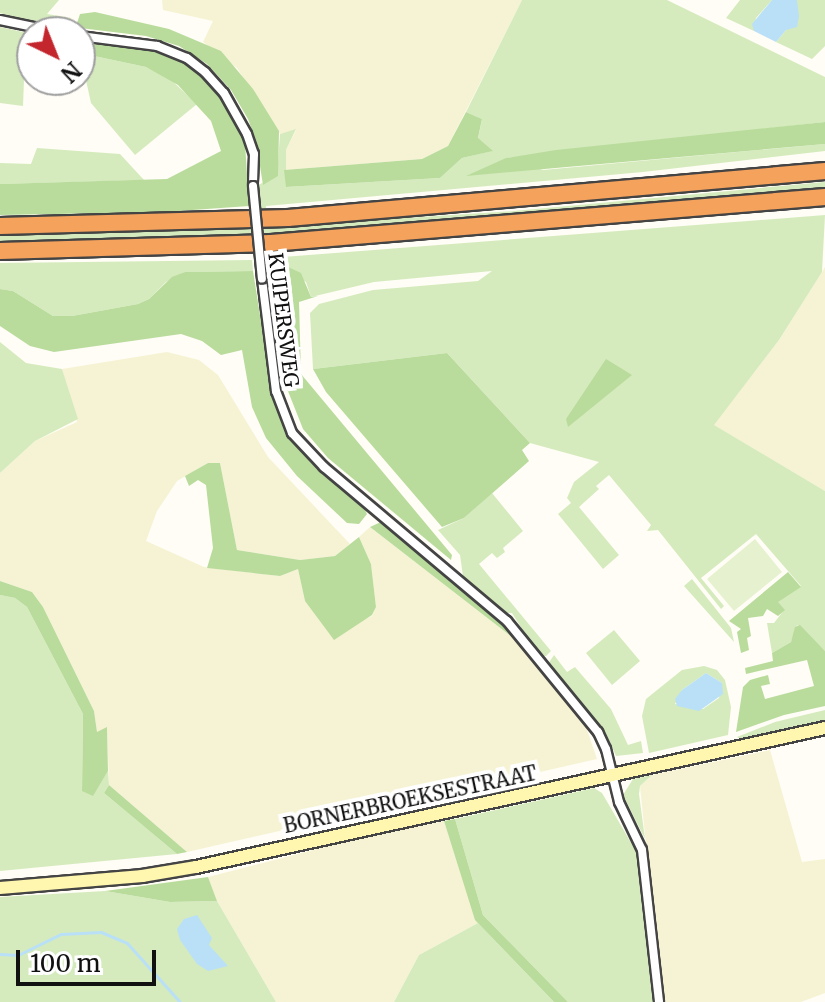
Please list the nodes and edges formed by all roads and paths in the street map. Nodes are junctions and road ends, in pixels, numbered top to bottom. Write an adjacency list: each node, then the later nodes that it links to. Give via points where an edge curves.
1 (96, 38): 7 (street, KUIPERSWEG, bridge, via 157,46 187,58 224,93 254,154 276,391 292,433 324,467 507,621 598,732)
2 (825, 171): 4 (highway, via 303,217)
3 (825, 197): 5 (highway, via 271,243)
4 (0, 226)
5 (0, 251)
6 (825, 728): 7 (main road, BORNERBROEKSESTRAAT)
7 (613, 775): 8 (main road, BORNERBROEKSESTRAAT, via 196,867); 9 (street, KUIPERSWEG, via 619,802 642,850)
8 (0, 888)
9 (659, 1002)

